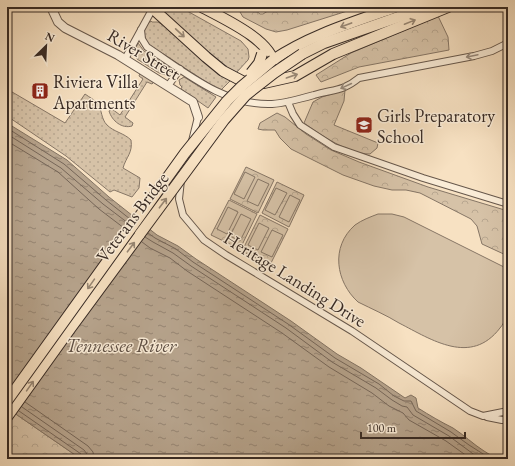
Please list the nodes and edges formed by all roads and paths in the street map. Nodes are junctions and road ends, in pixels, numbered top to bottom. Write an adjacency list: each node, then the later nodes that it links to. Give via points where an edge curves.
1 (202, 7): 8 (main road)
2 (396, 7): 11 (main road, Veterans Bridge, one-way to 11, via 318,36)
3 (427, 7): 13 (main road, Veterans Bridge, bridge, via 324,43)
4 (448, 7): 6 (main road, one-way to 4, via 223,71 244,82 264,84 295,76 332,54)
5 (53, 8): 10 (street, River Street, via 58,22 65,28)
6 (152, 8): 7 (street)
7 (141, 30): 10 (street); 12 (street, via 142,39 147,47)
8 (247, 32): 11 (main road, via 269,52); 17 (main road, bridge, via 262,54 259,64 215,110)
9 (508, 43): 15 (street, one-way to 15, via 474,56 359,78 344,88)
10 (125, 59): 14 (street, River Street)
11 (273, 60): 13 (main road); 17 (main road, Veterans Bridge, bridge, via 232,96)
12 (180, 69): 14 (street); 15 (street, via 240,102)
13 (274, 73): 22 (main road, Veterans Bridge, one-way to 13, bridge, via 224,120 246,95)
14 (168, 86): 16 (street, River Street, via 193,102)
15 (288, 102): 18 (street, via 300,124 334,147)
16 (198, 117): 21 (street, Heritage Landing Drive, via 182,175 179,200 183,215 204,240 352,331 470,411)
17 (185, 153): 19 (main road, Veterans Bridge, one-way to 19, bridge)
18 (508, 204)
19 (7, 401)
20 (508, 411): 21 (street)
21 (483, 416): 23 (street, Heritage Landing Drive)
22 (7, 417)
23 (508, 420)

